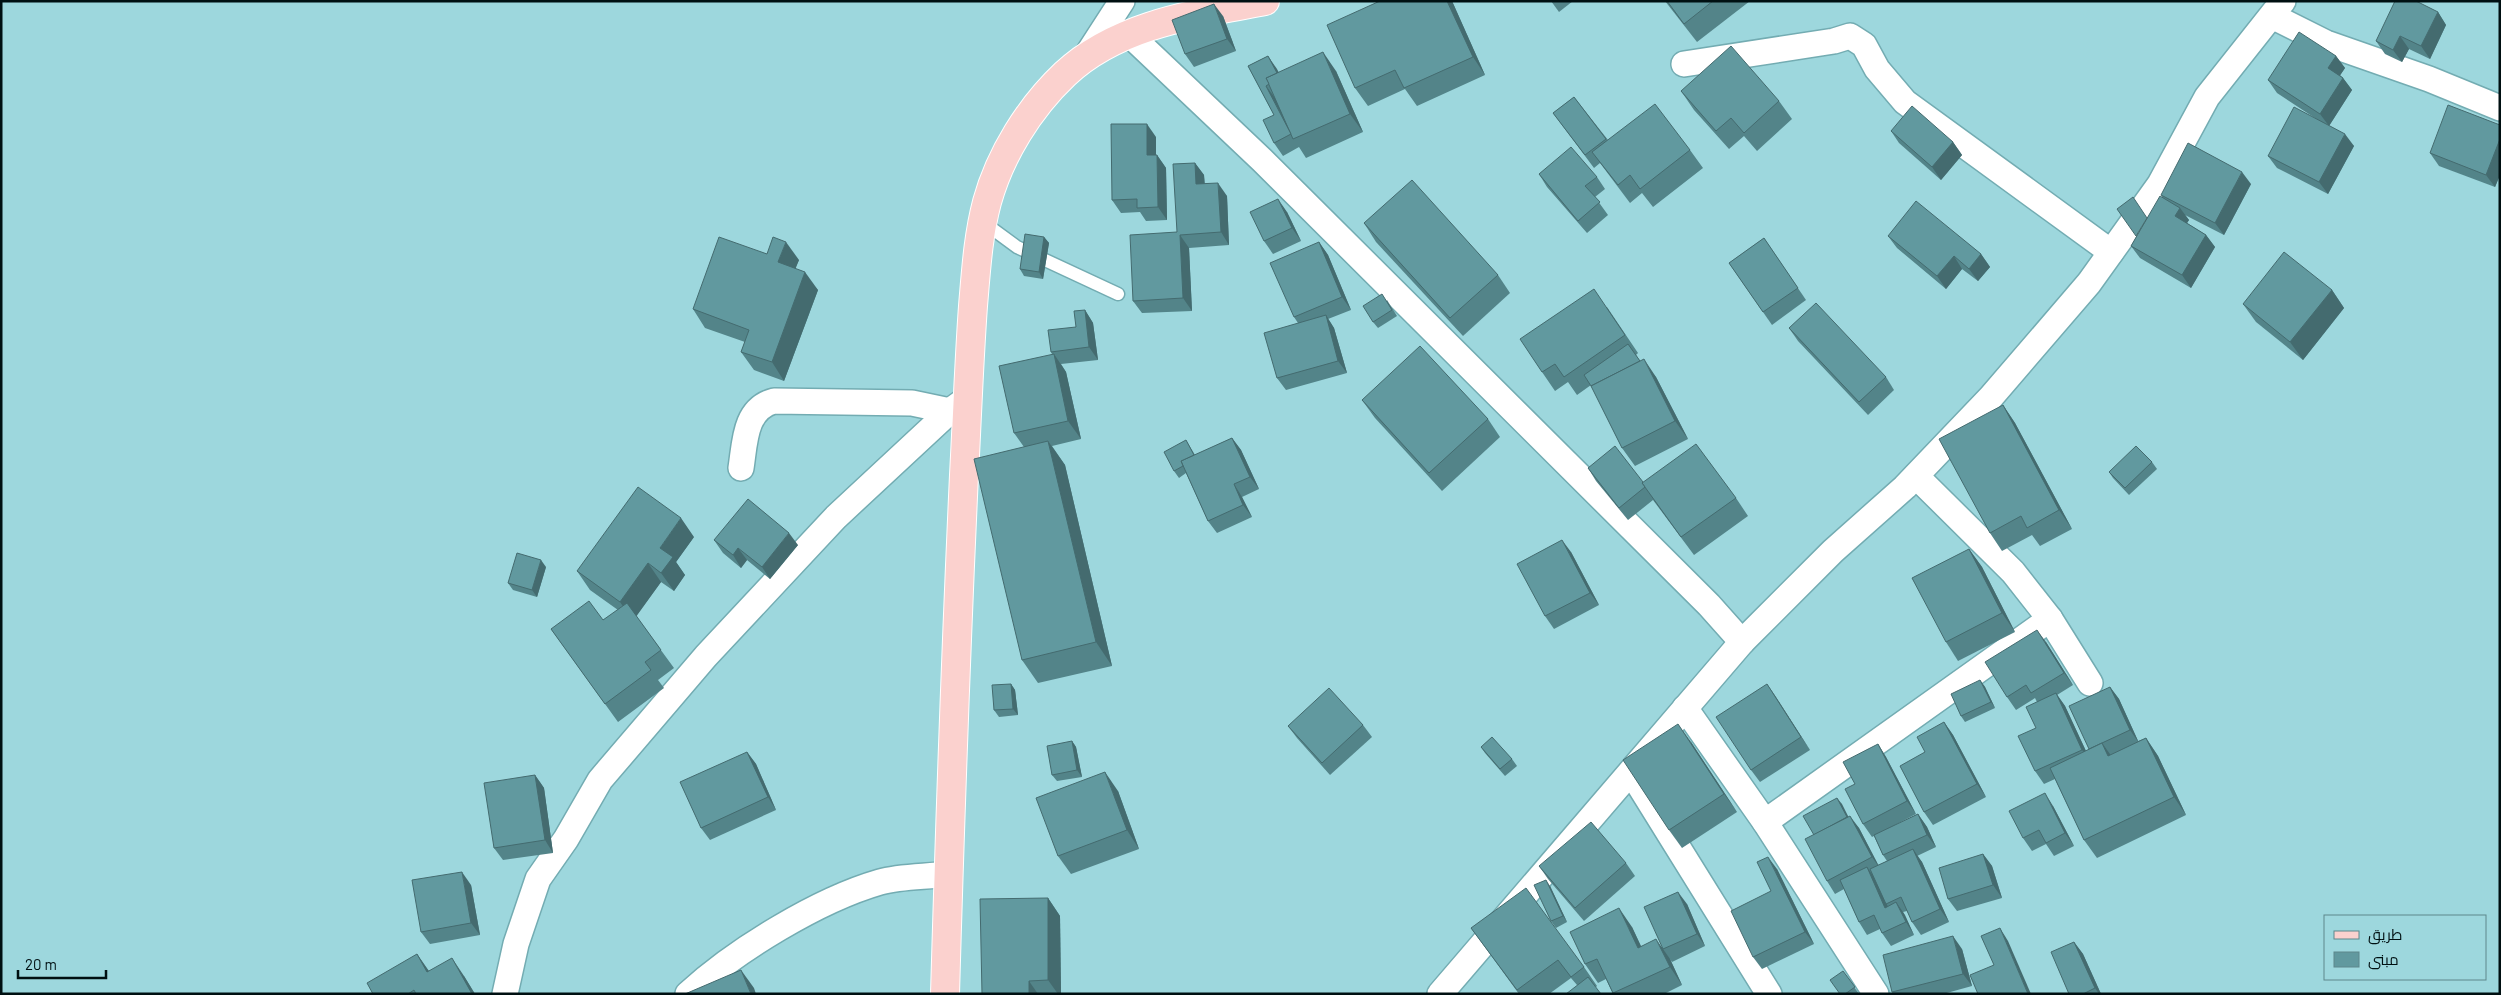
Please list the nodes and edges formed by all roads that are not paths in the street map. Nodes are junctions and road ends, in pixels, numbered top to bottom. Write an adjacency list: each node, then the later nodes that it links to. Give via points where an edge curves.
1 (1122, 1): 5 (street)
2 (1265, 1): 4 (main road, via 1188,15)
3 (2277, 8): 7 (street, via 2326,43); 9 (street, via 2207,97 2160,184)
4 (1129, 34): 5 (main road); 15 (street, via 1304,202 1709,605)
5 (1085, 58): 8 (main road, via 1052,88 1011,144 996,177)
6 (1684, 64): 9 (street, via 1850,36 1864,45 1877,69 1905,102)
7 (2500, 108)
8 (983, 222): 10 (lane, via 1017,247); 11 (main road)
9 (2111, 252): 13 (street, via 2089,283 1991,397)
10 (1118, 294)
11 (959, 404): 12 (street, via 766,403 755,412 747,428); 20 (main road); 21 (street, via 830,524 706,656 600,780 538,879 516,944)
12 (740, 468)
13 (1916, 476): 14 (street, via 2013,572); 15 (street, via 1833,551)
14 (2050, 619): 16 (street); 19 (street)
15 (1742, 642): 17 (street)
16 (2090, 684)
17 (1685, 708): 18 (street); 19 (street)
18 (1631, 772): 24 (street); 25 (street)
19 (1765, 822): 26 (street)
20 (948, 874): 22 (street, via 881,882 804,912 707,976); 23 (main road)
21 (505, 994)
22 (688, 994)
23 (945, 994)
24 (1440, 994)
25 (1769, 994)
26 (1876, 994)

